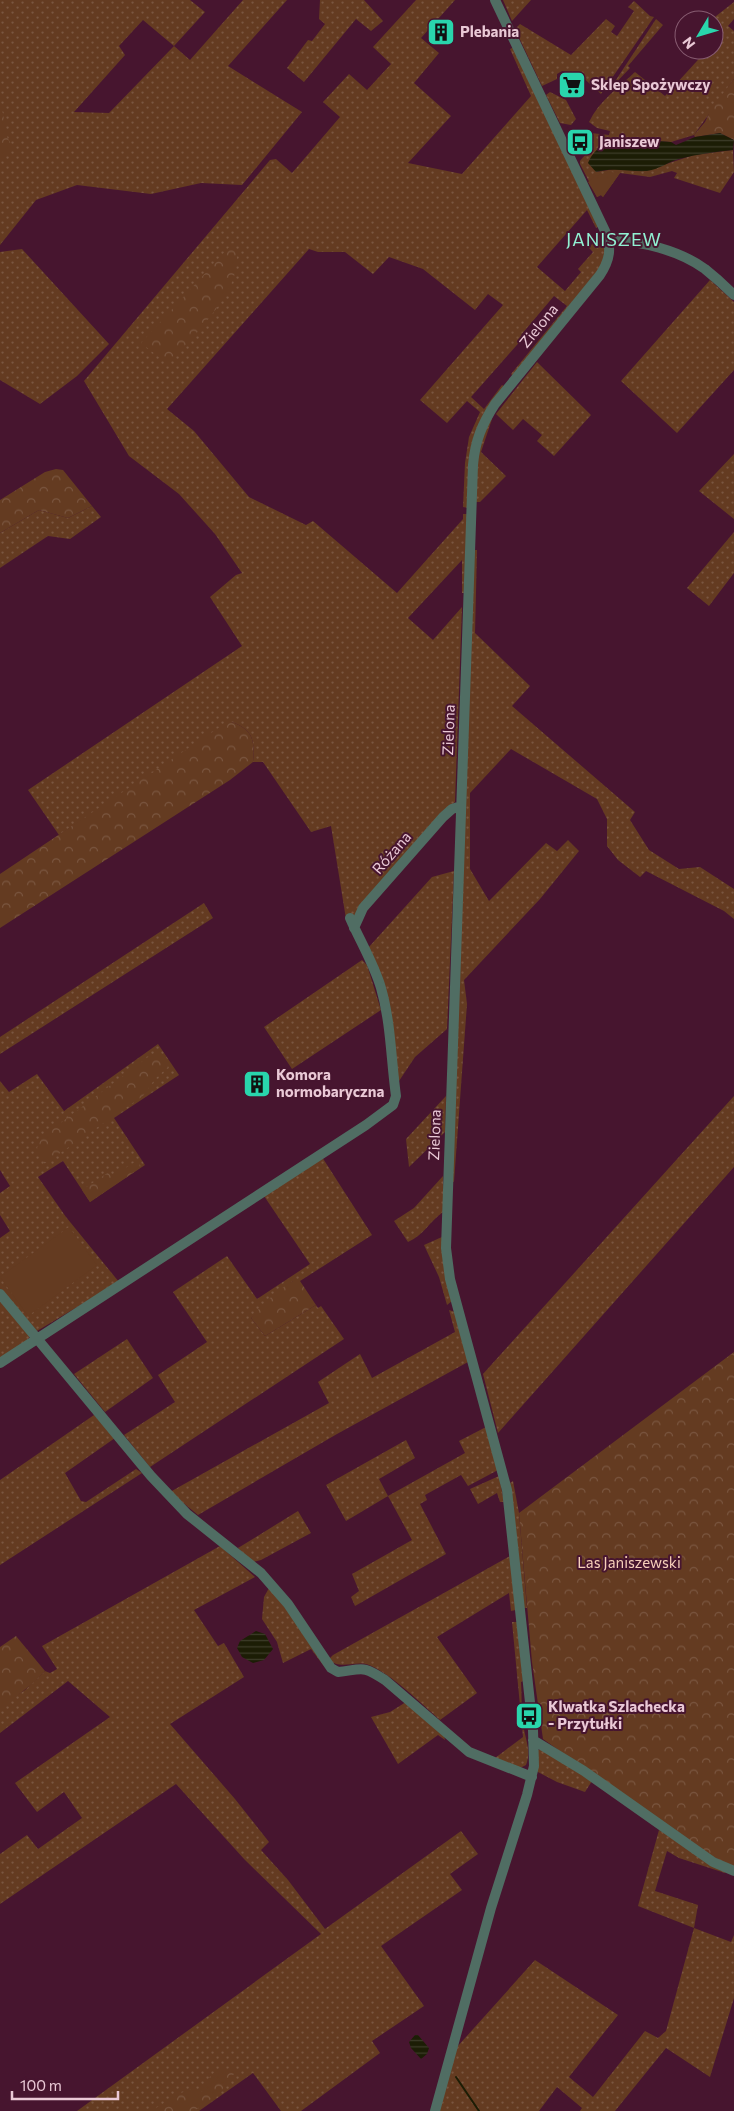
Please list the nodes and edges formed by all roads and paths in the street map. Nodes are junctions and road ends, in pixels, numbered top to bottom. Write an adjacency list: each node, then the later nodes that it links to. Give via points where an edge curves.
1 (495, 0): 2 (street)
2 (609, 240): 3 (street, via 682,256 704,268); 4 (street, Zielona, via 608,260 600,275 495,404 475,445)
3 (734, 295)
4 (461, 806): 6 (street, Różana, via 443,816 363,908); 10 (street, Zielona, via 446,1248 450,1279 507,1490)
5 (350, 918): 6 (street)
6 (354, 928): 8 (street, via 374,970 384,1003 396,1096 393,1105)
7 (0, 1294): 8 (street)
8 (37, 1339): 9 (street); 11 (street, via 151,1476 187,1514 261,1573 290,1608 331,1668 338,1672 360,1667 370,1670 469,1752)
9 (0, 1363)
10 (534, 1740): 11 (street, Zielona); 12 (street, via 584,1771 713,1862)
11 (532, 1776): 13 (street, Zielona)
12 (734, 1871)
13 (435, 2111)

